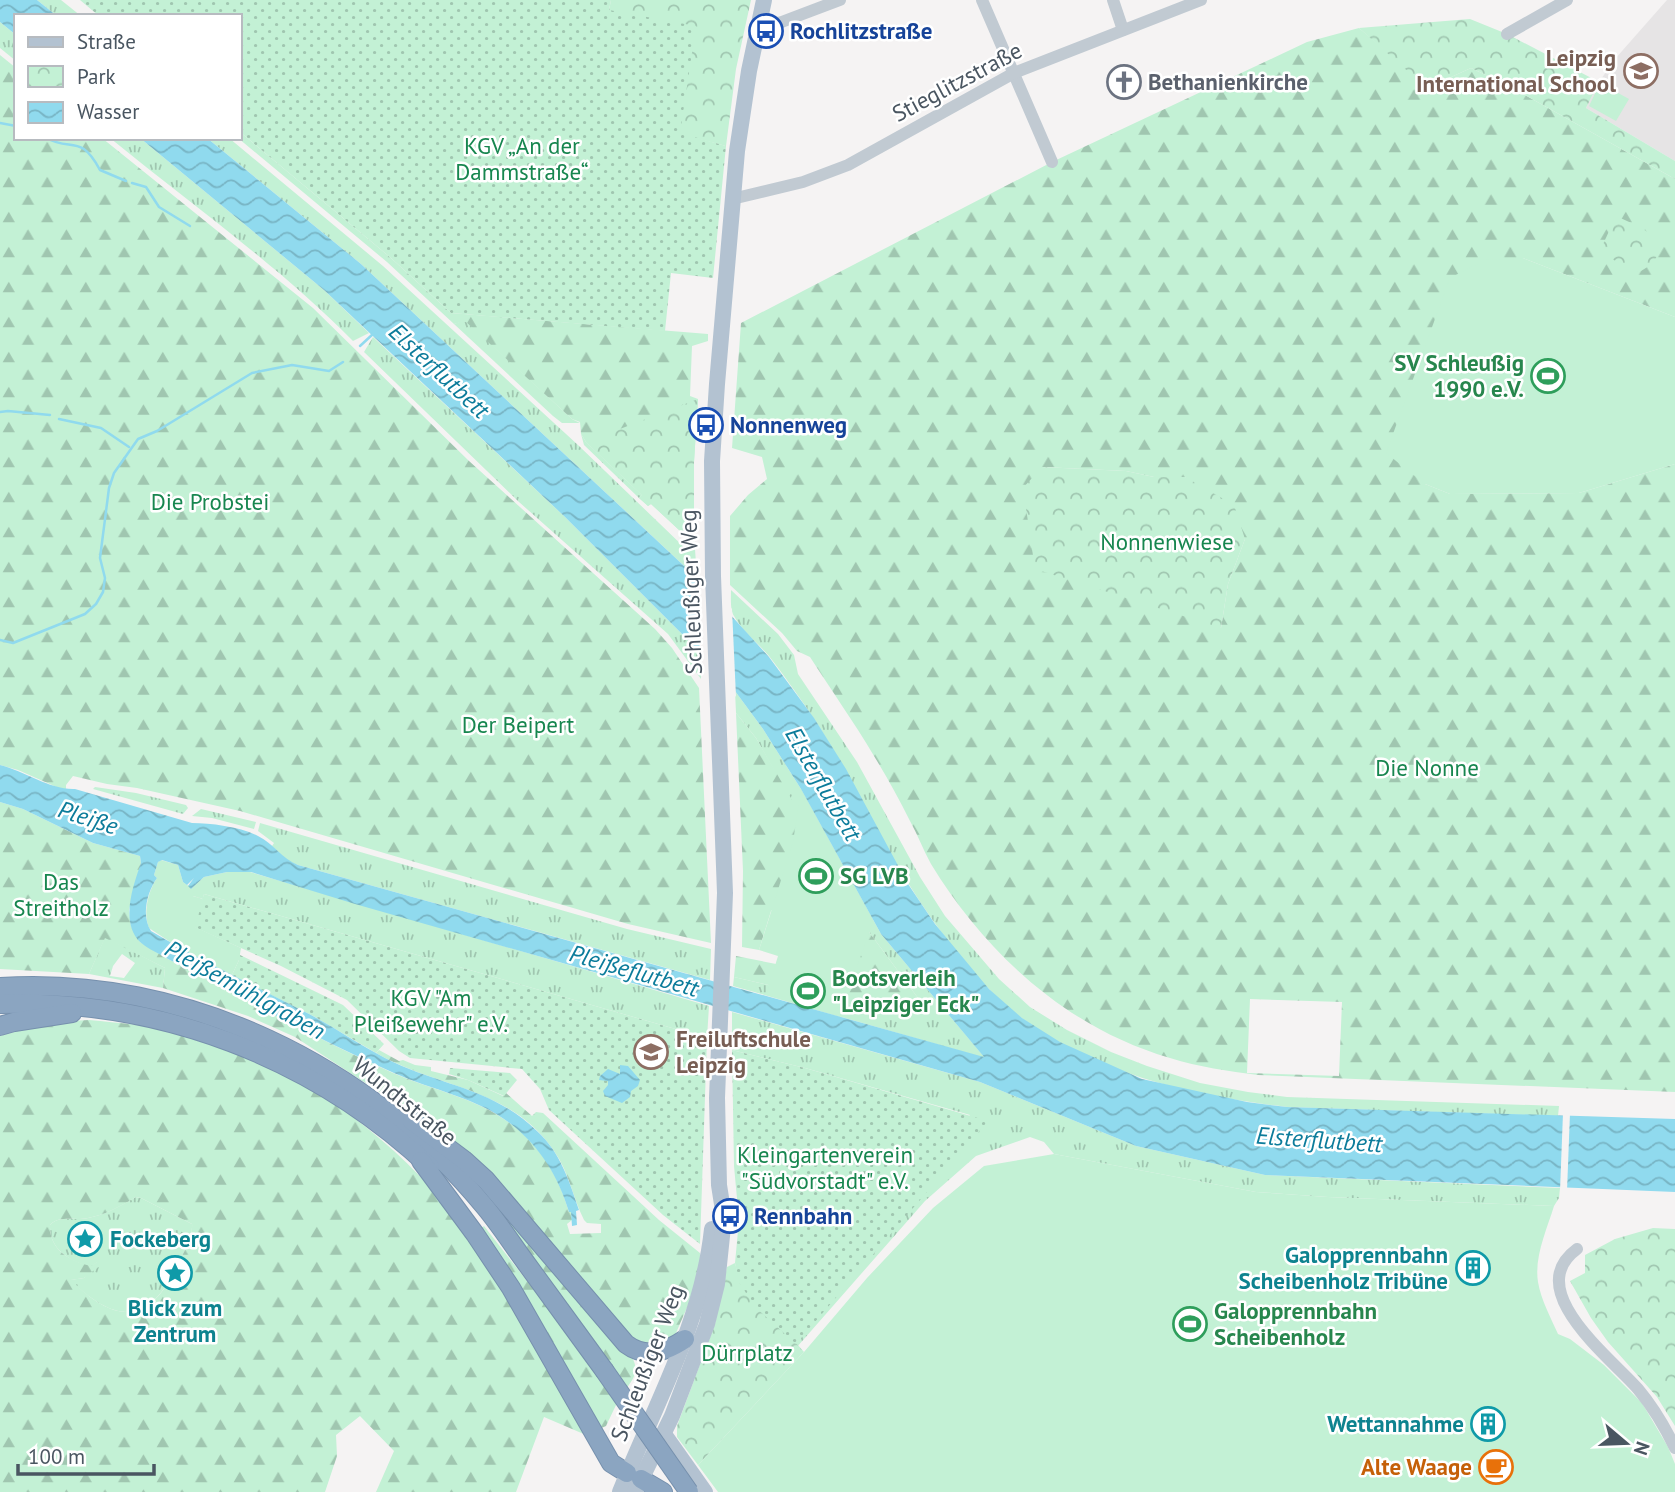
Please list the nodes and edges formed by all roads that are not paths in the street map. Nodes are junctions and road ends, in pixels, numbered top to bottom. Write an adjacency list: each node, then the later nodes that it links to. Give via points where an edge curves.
1 (764, 0): 7 (main road, Schleußiger Weg)
2 (838, 0): 7 (street, via 779,23)
3 (982, 0): 10 (street)
4 (1113, 0): 8 (street)
5 (1201, 0): 8 (street, Stieglitzstraße)
6 (1567, 0): 9 (street)
7 (759, 20): 12 (main road, Schleußiger Weg)
8 (1124, 30): 10 (street, Stieglitzstraße)
9 (1507, 34)
10 (1014, 73): 11 (street); 12 (street, Stieglitzstraße, via 848,165 803,182)
11 (1052, 162)
12 (732, 199): 19 (main road, Schleußiger Weg, via 712,461 725,881)
13 (0, 987): 17 (highway, Wundtstraße, via 97,990 205,1014 288,1048)
14 (0, 1004): 15 (highway, Wundtstraße)
15 (105, 1009): 16 (highway); 18 (highway, Wundtstraße, via 174,1022 237,1043 322,1087)
16 (0, 1026)
17 (359, 1091): 21 (highway, Wundtstraße, via 457,1176); 22 (highway, via 415,1123 486,1180 626,1344 652,1353)
18 (414, 1152): 21 (highway, Wundtstraße); 25 (highway, via 511,1288 611,1463)
19 (719, 1185): 22 (main road, Schleußiger Weg, via 709,1257); 23 (main road, Schleußiger Weg, via 724,1217 715,1290 695,1358)
20 (1577, 1249): 24 (street, via 1561,1269 1561,1291 1569,1314 1640,1391)
21 (534, 1275): 28 (highway, Wundtstraße, bridge)
22 (685, 1339): 25 (main road, Schleußiger Weg)
23 (664, 1434): 25 (main road, Schleußiger Weg); 29 (main road)
24 (1675, 1448)
25 (635, 1482): 26 (main road); 27 (highway)
26 (620, 1492)
27 (663, 1492)
28 (688, 1492)
29 (705, 1492)

